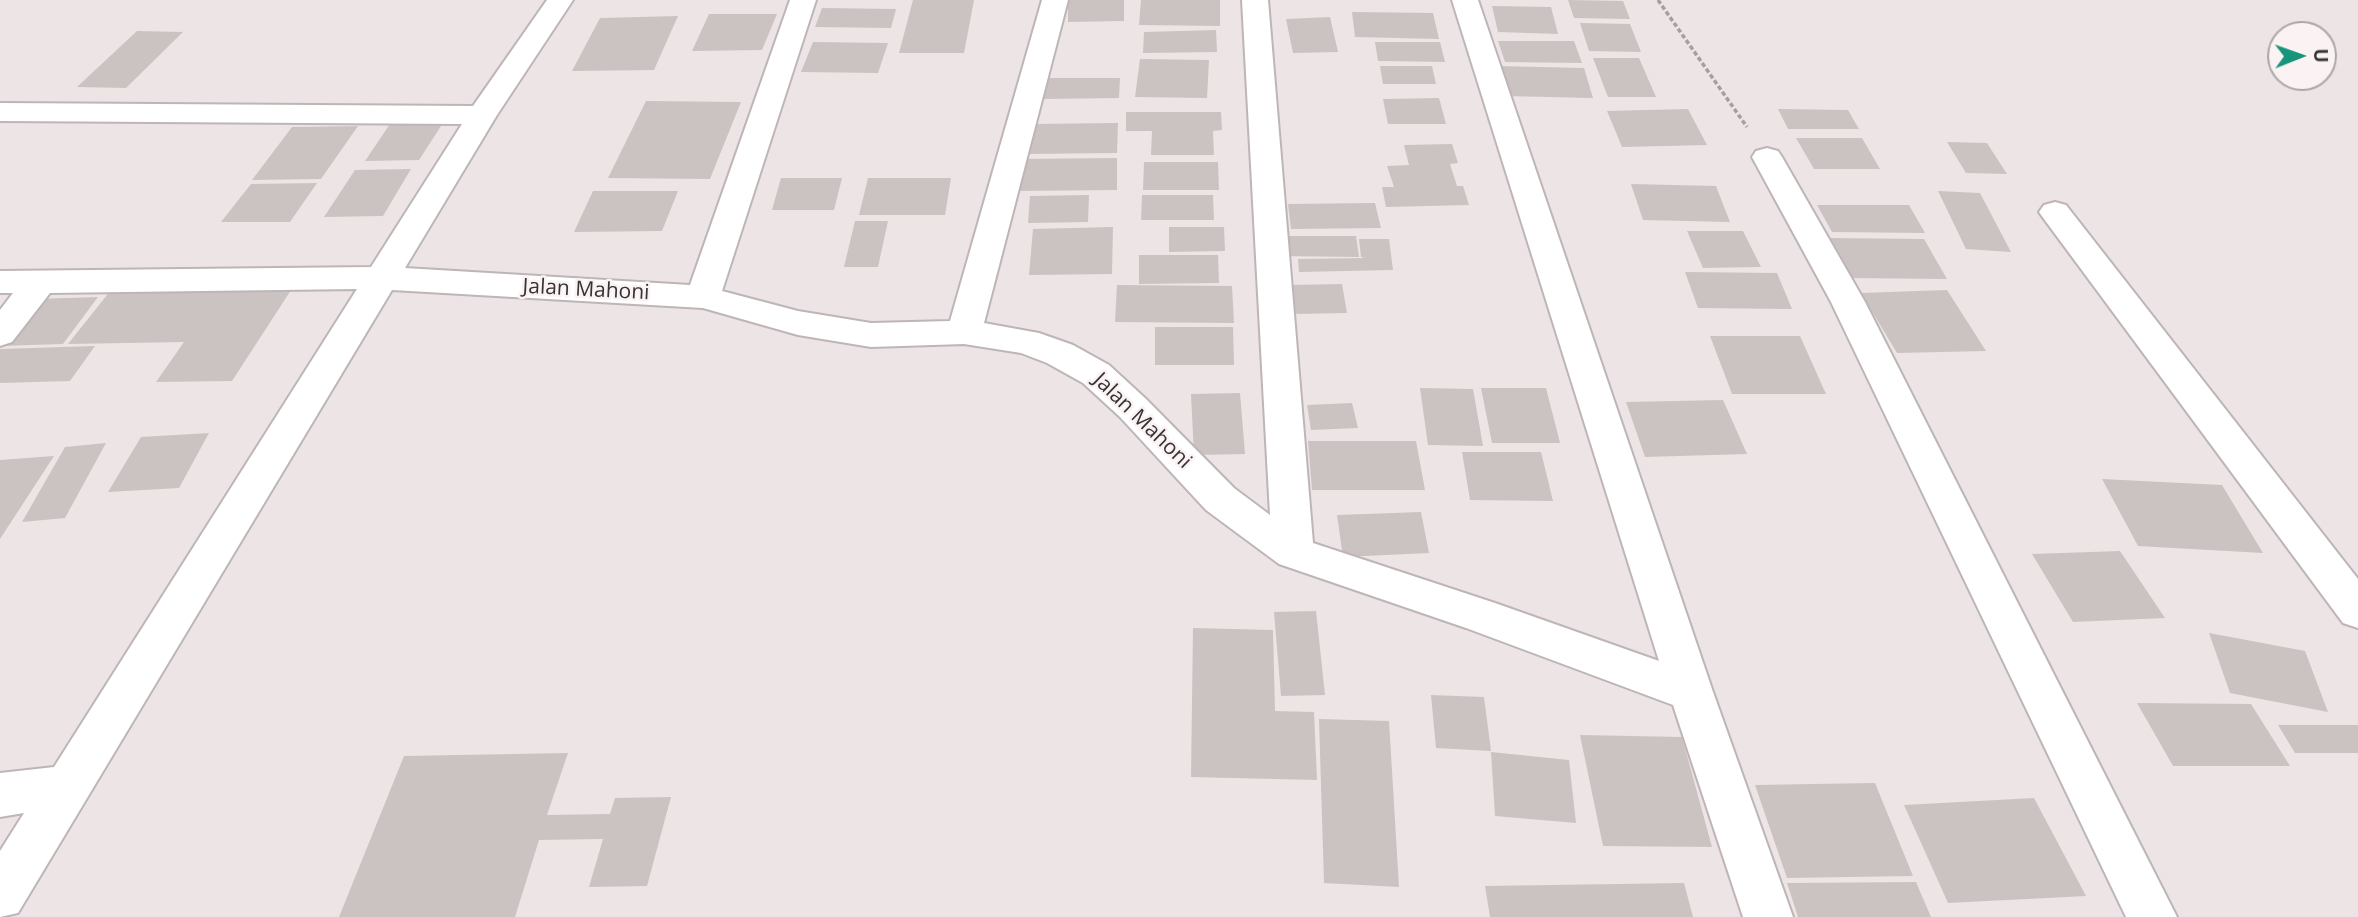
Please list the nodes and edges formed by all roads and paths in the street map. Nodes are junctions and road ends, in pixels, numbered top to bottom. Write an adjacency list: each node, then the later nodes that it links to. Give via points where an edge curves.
1 (559, 0): 8 (street)
2 (803, 0): 14 (street)
3 (1055, 0): 15 (street)
4 (1255, 0): 17 (street)
5 (1465, 0): 19 (street)
6 (1658, 0): 9 (path)
7 (0, 112): 8 (street)
8 (482, 115): 11 (street)
9 (1767, 157): 24 (street, via 1848,302)
10 (2055, 212): 18 (street)
11 (383, 278): 13 (street, Jalan Mahoni); 14 (street, Jalan Mahoni); 20 (street)
12 (0, 282): 13 (street, Jalan Mahoni)
13 (40, 282): 16 (street)
14 (703, 298): 15 (street, Jalan Mahoni, via 798,324 871,335)
15 (964, 332): 17 (street, Jalan Mahoni, via 1026,342 1096,374 1220,499)
16 (0, 334)
17 (1293, 553): 19 (street, Jalan Mahoni)
18 (2358, 611)
19 (1691, 692): 23 (street)
20 (69, 786): 21 (street); 22 (street)
21 (0, 795)
22 (0, 896)
23 (1768, 917)
24 (2152, 917)

